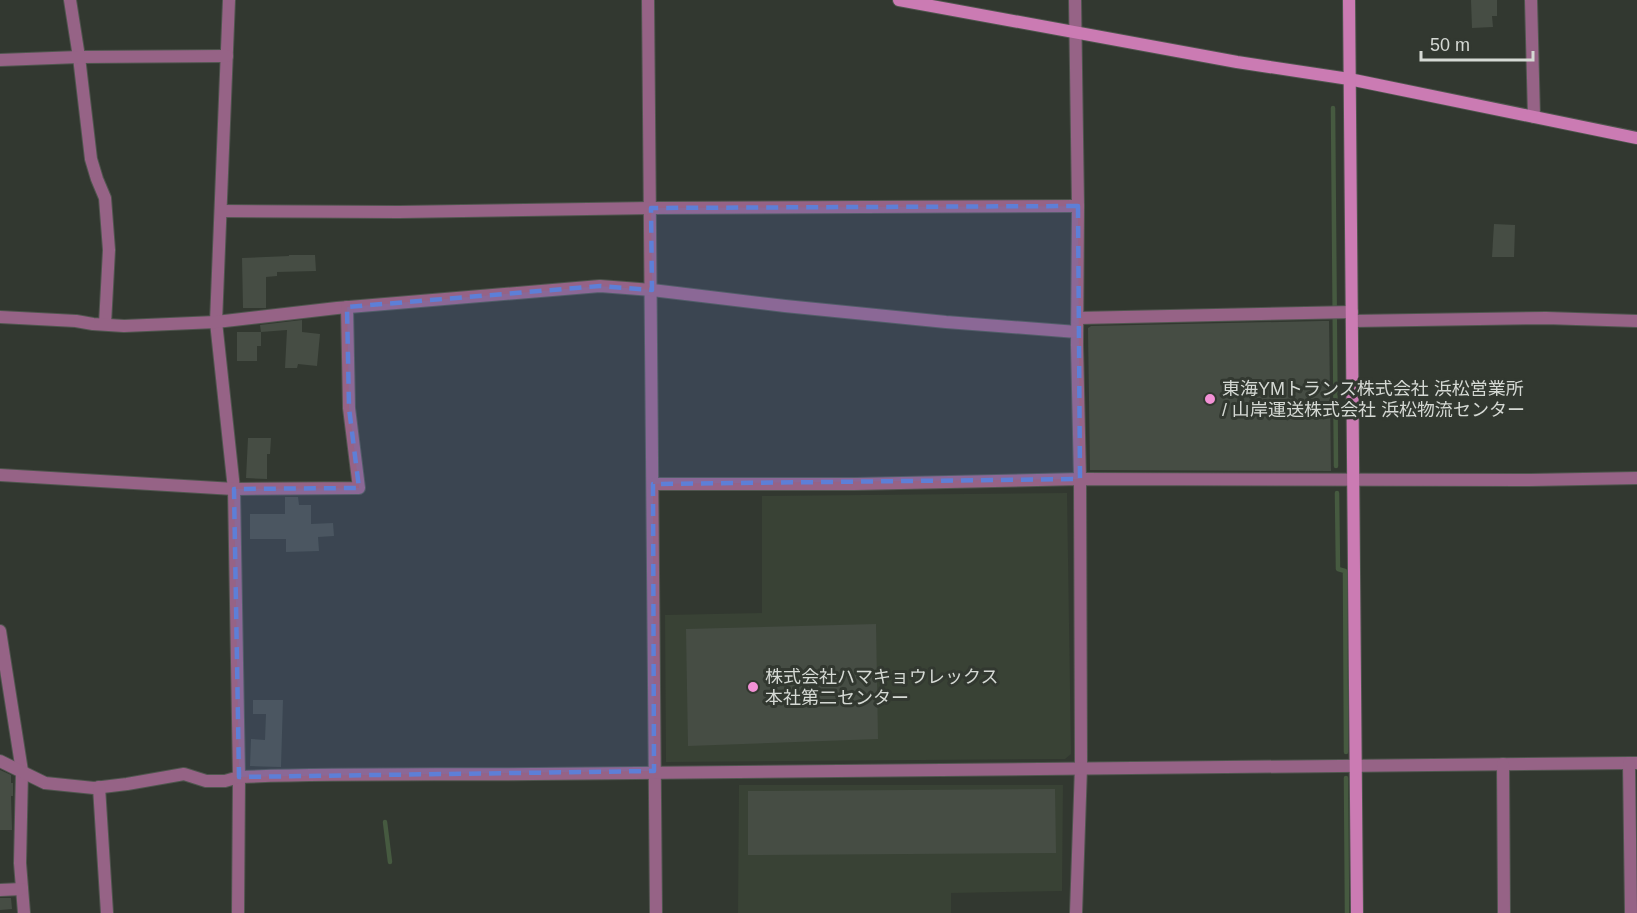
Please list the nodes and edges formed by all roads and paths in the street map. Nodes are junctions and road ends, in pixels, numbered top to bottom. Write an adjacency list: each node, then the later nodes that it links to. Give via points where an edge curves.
1 (70, 0): 10 (street)
2 (229, 0): 9 (street)
3 (648, 0): 16 (street)
4 (899, 0): 8 (street)
5 (1076, 0): 8 (street)
6 (1349, 0): 12 (street)
7 (1531, 0): 13 (street)
8 (1076, 33): 12 (street); 15 (street)
9 (227, 56): 10 (street); 17 (street)
10 (79, 57): 11 (street); 25 (street, via 91,159 105,198 108,224)
11 (0, 60)
12 (1350, 79): 13 (street); 21 (street)
13 (1534, 117): 14 (street)
14 (1637, 138)
15 (1078, 206): 16 (street); 22 (street)
16 (651, 208): 17 (street); 18 (street)
17 (221, 211): 24 (street)
18 (652, 290): 19 (street, via 600,286); 26 (street); 31 (street)
19 (347, 307): 24 (street); 32 (street, via 349,408 359,488)
20 (0, 317): 25 (street)
21 (1352, 317): 22 (street, via 1334,313); 23 (street); 30 (street)
22 (1078, 318): 26 (street)
23 (1637, 321)
24 (216, 322): 25 (street); 32 (street)
25 (105, 324)
26 (1077, 332): 29 (street)
27 (0, 475): 32 (street)
28 (1637, 478): 30 (street)
29 (1080, 479): 30 (street); 31 (street); 38 (street)
30 (1352, 479): 35 (street)
31 (653, 484): 40 (street)
32 (234, 489): 41 (street)
33 (0, 631): 39 (street)
34 (0, 760): 39 (street)
35 (1357, 764): 36 (street); 38 (street); 50 (street)
36 (1503, 764): 37 (street); 51 (street)
37 (1633, 764): 52 (street)
38 (1081, 767): 40 (street); 49 (street)
39 (21, 771): 42 (street, via 45,783); 43 (street)
40 (654, 771): 41 (street); 48 (street)
41 (239, 777): 42 (street, via 206,781 184,774); 47 (street)
42 (99, 787): 46 (street)
43 (22, 889): 44 (street); 45 (street)
44 (0, 890)
45 (24, 913)
46 (107, 913)
47 (238, 913)
48 (656, 913)
49 (1076, 913)
50 (1357, 913)
51 (1504, 913)
52 (1630, 913)

